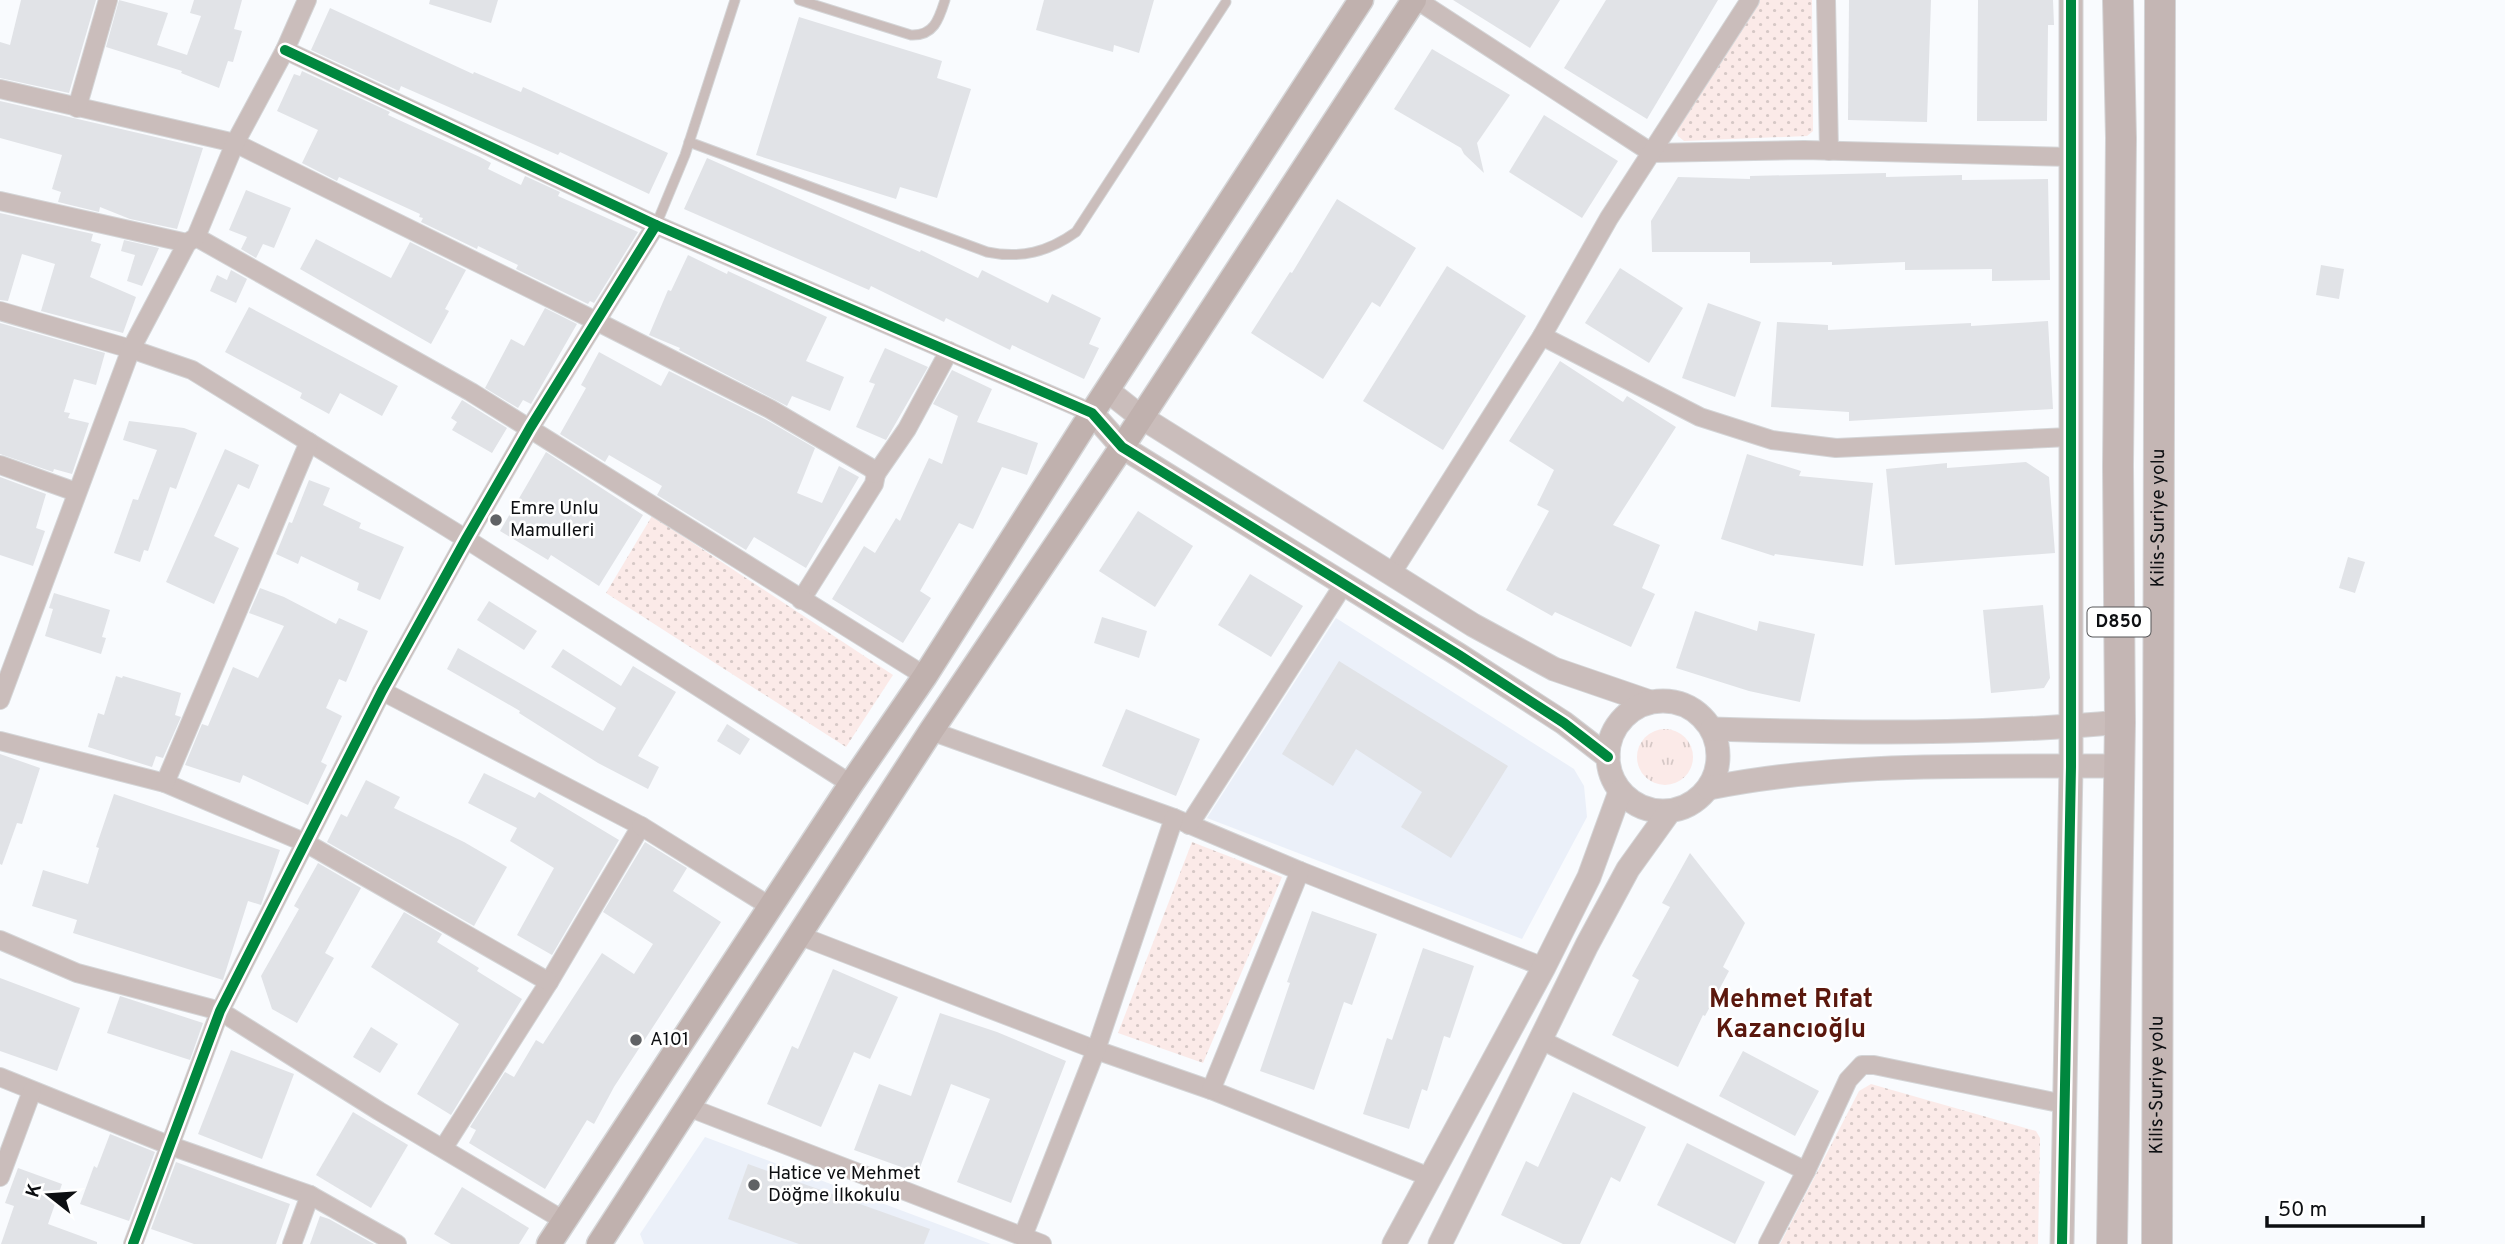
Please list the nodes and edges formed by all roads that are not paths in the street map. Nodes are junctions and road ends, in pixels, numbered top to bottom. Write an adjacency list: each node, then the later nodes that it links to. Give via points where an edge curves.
1 (108, 0): 16 (street)
2 (307, 0): 14 (street)
3 (736, 0): 17 (lane)
4 (799, 0): 5 (lane, via 919,35 936,25)
5 (945, 0)
6 (1361, 0): 30 (main road)
7 (1415, 0): 20 (street); 32 (main road)
8 (1750, 0): 20 (street)
9 (1826, 0): 19 (street)
10 (2071, 0): 21 (street)
11 (2118, 0): 48 (highway, D850)
12 (2160, 0): 97 (highway, Kilis-Suriye yolu / D850)
13 (1226, 2): 17 (lane, via 1076,232 1038,252 987,252)
14 (285, 50): 18 (street); 23 (street)
15 (0, 89): 16 (street)
16 (77, 108): 18 (street)
17 (689, 142): 23 (lane)
18 (234, 143): 24 (street); 26 (street)
19 (1829, 151): 20 (street); 21 (street)
20 (1652, 153): 27 (street)
21 (2070, 157): 34 (street)
22 (0, 201): 24 (street)
23 (656, 225): 26 (street); 29 (street)
24 (191, 240): 28 (street); 33 (street, via 471,391)
25 (0, 311): 28 (street)
26 (596, 321): 33 (street); 38 (street, via 769,410)
27 (1542, 336): 34 (street, via 1700,417 1772,440 1836,449); 41 (street)
28 (131, 349): 35 (street, via 192,370); 39 (street)
29 (949, 351): 31 (street); 38 (street, via 907,429)
30 (1108, 391): 31 (main road); 32 (street)
31 (1092, 413): 36 (street); 44 (main road)
32 (1141, 417): 36 (main road); 41 (street)
33 (530, 428): 40 (street); 43 (street)
34 (2070, 437): 49 (street)
35 (309, 442): 40 (street); 56 (street)
36 (1122, 447): 42 (street); 51 (main road)
37 (0, 465): 39 (street)
38 (876, 474): 43 (street)
39 (76, 492): 46 (street)
40 (466, 539): 45 (street); 57 (street)
41 (1392, 573): 47 (street, via 1473,625 1554,668)
42 (1345, 584): 53 (street, via 1564,723); 61 (street)
43 (802, 600): 44 (street)
44 (925, 676): 57 (main road)
45 (383, 691): 62 (street); 63 (street)
46 (0, 700)
47 (1650, 702): 50 (street, via 1686,705); 53 (street, via 1619,722)
48 (2120, 722): 49 (street); 54 (highway, D850)
49 (2070, 727): 50 (street, via 1875,733); 55 (street)
50 (1712, 729): 58 (street, via 1719,759)
51 (932, 731): 61 (street); 66 (main road)
52 (0, 741): 56 (street)
53 (1608, 757): 59 (street)
54 (2119, 766): 55 (street); 96 (highway, D850)
55 (2071, 767): 58 (street, via 1897,767 1764,777); 76 (street)
56 (165, 783): 63 (street)
57 (851, 785): 65 (main road)
58 (1709, 789): 60 (street, via 1698,800)
59 (1620, 792): 60 (street, via 1651,811); 68 (street, via 1589,877)
60 (1670, 812): 71 (street, via 1628,869)
61 (1181, 821): 64 (street); 72 (street)
62 (642, 826): 65 (street); 69 (street)
63 (306, 843): 69 (street); 70 (street)
64 (1300, 871): 68 (street); 74 (street)
65 (771, 907): 84 (main road)
66 (798, 935): 72 (street); 77 (main road)
67 (0, 940): 70 (street, via 77,973)
68 (1544, 967): 82 (street)
69 (549, 982): 79 (street)
70 (220, 1011): 78 (street); 79 (street)
71 (1539, 1039): 80 (street); 93 (street)
72 (1096, 1051): 74 (street); 85 (street)
73 (0, 1077): 75 (street)
74 (1211, 1090): 82 (street)
75 (32, 1091): 78 (street); 81 (street)
76 (2064, 1104): 80 (street, via 1861,1065 1848,1080); 95 (street)
77 (688, 1107): 85 (street); 90 (main road)
78 (171, 1146): 83 (street); 86 (street)
79 (444, 1147): 84 (street)
80 (1806, 1171): 94 (street)
81 (0, 1177)
82 (1432, 1178): 92 (street)
83 (310, 1195): 87 (street); 88 (street)
84 (563, 1220): 89 (main road)
85 (1023, 1236): 91 (street)
86 (133, 1244)
87 (292, 1244)
88 (397, 1244)
89 (549, 1244)
90 (599, 1244)
91 (1042, 1244)
92 (1395, 1244)
93 (1440, 1244)
94 (1768, 1244)
95 (2062, 1244)
96 (2112, 1244)
97 (2157, 1244)

